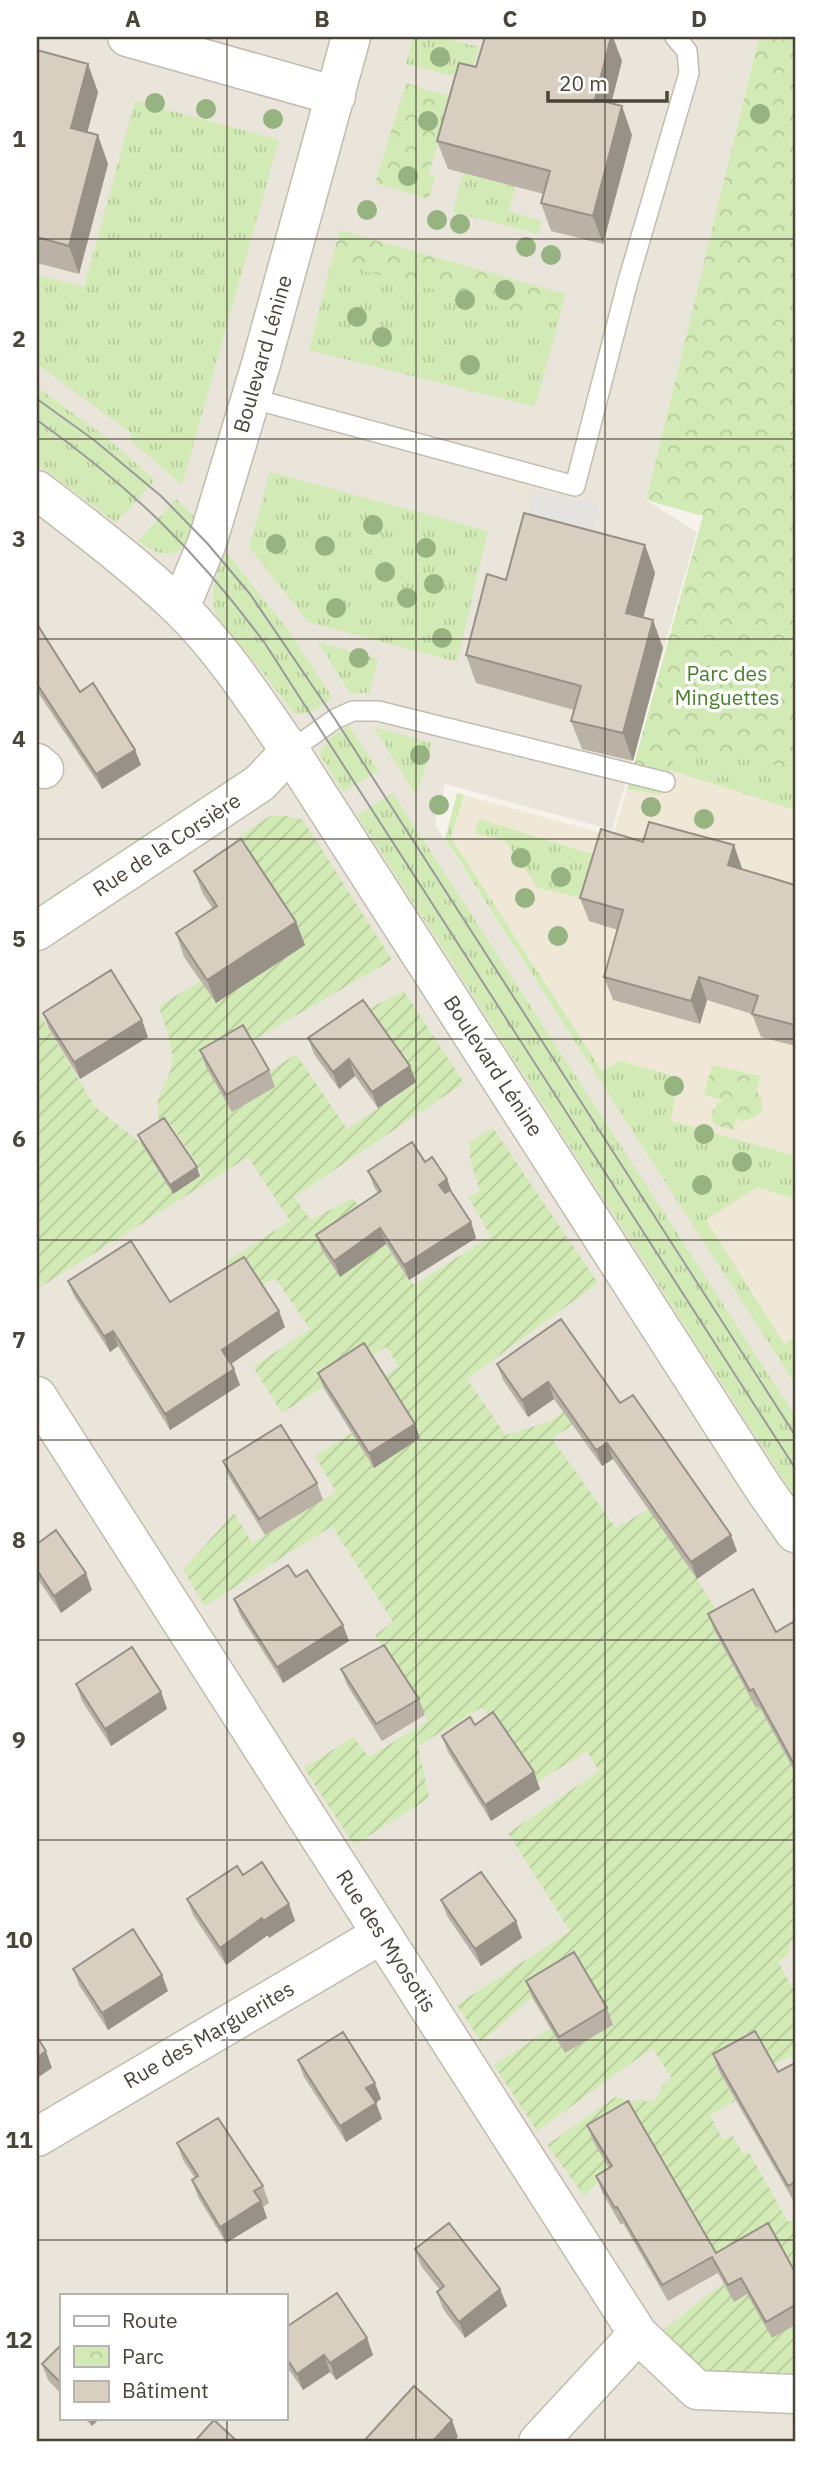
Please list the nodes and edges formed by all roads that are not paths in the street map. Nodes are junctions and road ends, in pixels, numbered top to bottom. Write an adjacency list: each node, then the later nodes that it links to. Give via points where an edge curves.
1 (127, 37): 4 (street)
2 (351, 37): 4 (street, Boulevard Lénine)
3 (675, 37): 5 (lane, via 687,51 690,73 628,281 575,486)
4 (336, 96): 5 (street, Boulevard Lénine)
5 (250, 398): 7 (street, Boulevard Lénine, via 207,543)
6 (37, 490): 7 (street, Boulevard Lénine)
7 (180, 608): 8 (street, Boulevard Lénine, via 247,689)
8 (290, 751): 9 (lane, via 335,719 353,711 379,711); 10 (street, Rue de la Corsière, via 260,783); 12 (street, Boulevard Lénine)
9 (666, 782)
10 (37, 930)
11 (37, 1396): 13 (street, Rue des Myosotis)
12 (795, 1532)
13 (382, 1934): 14 (street, Rue des Marguerites); 15 (street, Rue des Myosotis)
14 (37, 2137)
15 (638, 2334): 16 (street, Rue des Myosotis, via 697,2390); 17 (street)
16 (795, 2394)
17 (538, 2442)

